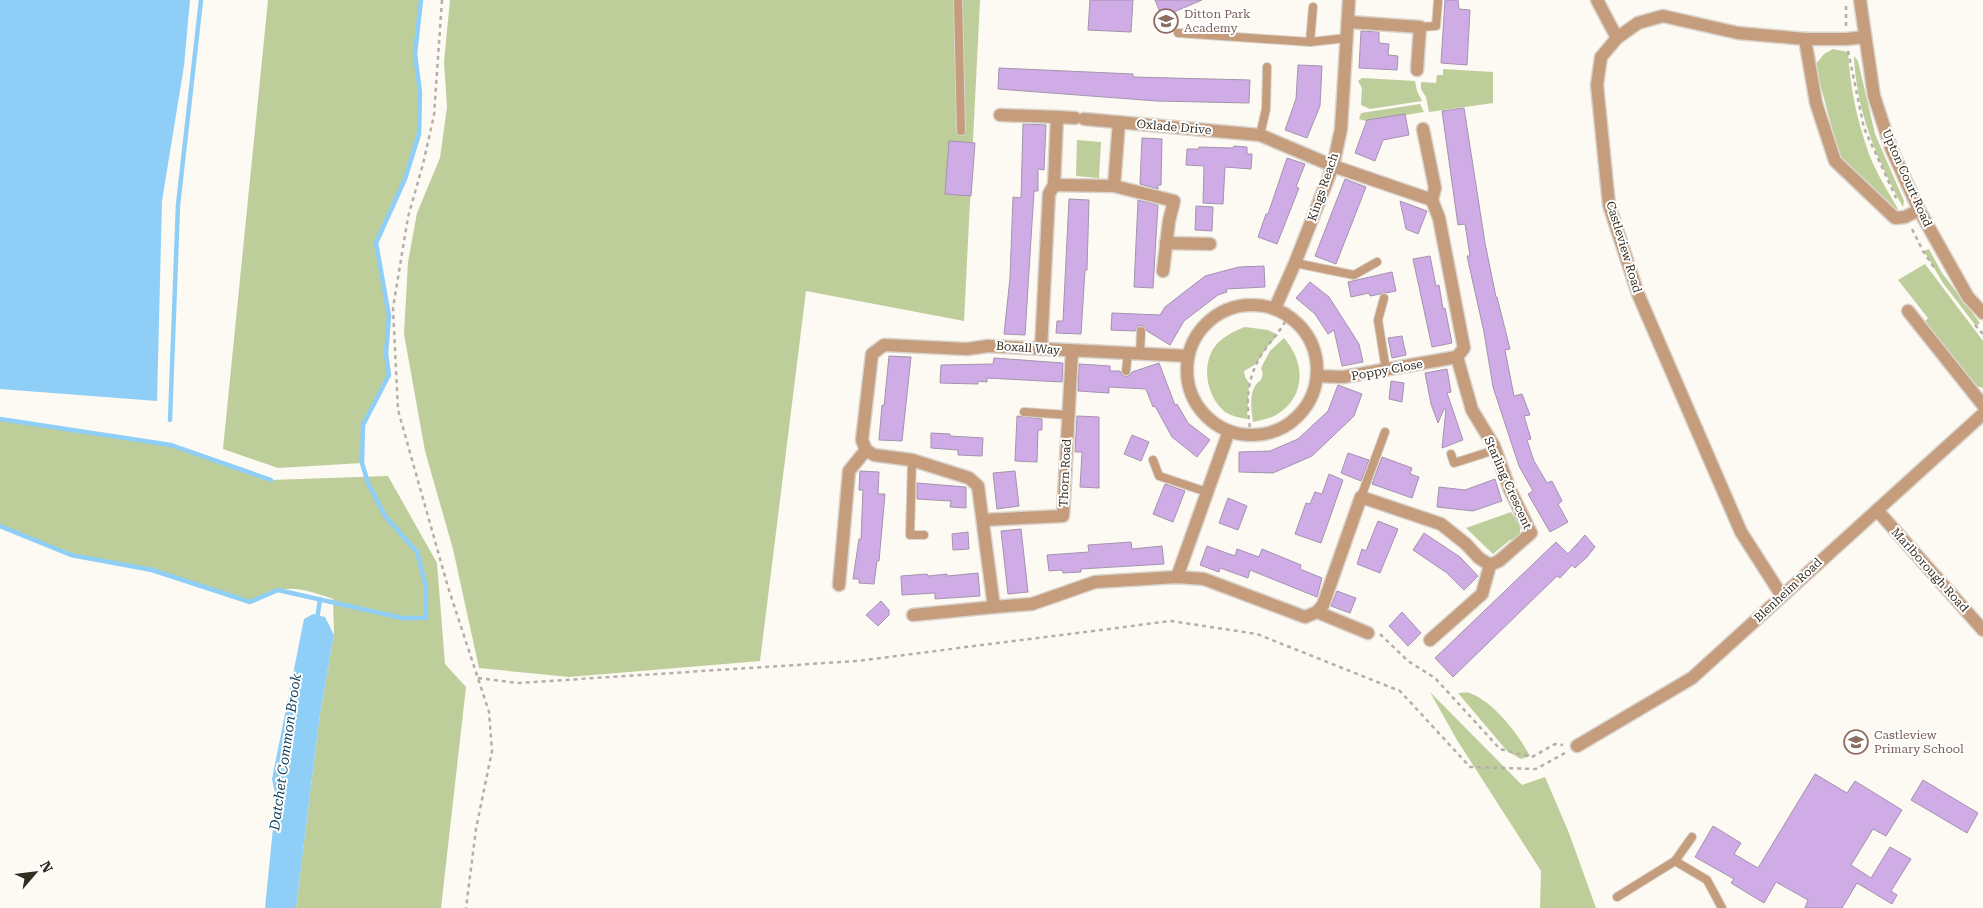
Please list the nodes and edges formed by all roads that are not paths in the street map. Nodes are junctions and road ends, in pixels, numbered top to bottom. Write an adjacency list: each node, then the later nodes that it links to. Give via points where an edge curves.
1 (958, 0): 21 (lane)
2 (1350, 0): 7 (street, Kings Reach)
3 (1597, 0): 12 (street)
4 (1860, 0): 10 (street, Upton Court Road)
5 (1438, 1): 8 (lane, via 1436,26)
6 (1313, 7): 14 (lane)
7 (1348, 22): 8 (street); 11 (street, Kings Reach)
8 (1420, 27): 16 (street)
9 (1178, 33): 14 (lane)
10 (1865, 36): 13 (street, Castleview Road); 27 (street, Upton Court Road, via 1874,96 1891,148)
11 (1346, 38): 14 (lane); 23 (street, Kings Reach, via 1341,129)
12 (1617, 38): 13 (street, Castleview Road, via 1638,23 1663,16 1738,33); 65 (street, Castleview Road, via 1601,57 1597,85 1609,205 1638,294 1741,532)
13 (1805, 39): 27 (street, via 1816,103 1835,161 1895,218)
14 (1310, 42)
15 (1267, 67): 22 (lane, via 1266,109)
16 (1417, 70)
17 (1000, 115): 18 (street)
18 (1057, 117): 19 (street); 24 (street)
19 (1119, 122): 22 (street, Oxlade Drive); 25 (street, Oxlade Drive)
20 (1423, 129): 26 (street, via 1434,188)
21 (961, 131)
22 (1260, 135): 23 (street, Oxlade Drive)
23 (1333, 166): 26 (street, Oxlade Drive); 31 (street, Kings Reach)
24 (1054, 185): 25 (street); 38 (street, via 1049,194)
25 (1114, 186): 28 (street, via 1174,201)
26 (1432, 200): 42 (street, via 1439,218 1464,348)
27 (1918, 210): 36 (street, Upton Court Road, via 1968,297)
28 (1166, 243): 29 (street); 32 (street)
29 (1210, 244)
30 (1377, 262): 31 (lane, via 1354,275)
31 (1295, 263): 34 (street, Kings Reach)
32 (1162, 271)
33 (1384, 298): 43 (lane, via 1378,320)
34 (1275, 308): 41 (street, via 1253,304 1231,307 1218,314 1196,335); 45 (street, via 1301,326 1311,341 1317,358)
35 (1908, 311): 46 (street)
36 (1983, 313)
37 (1141, 331): 40 (lane)
38 (1041, 349): 39 (street, Boxall Way); 52 (street, Boxall Way, via 988,346 967,350 884,345 872,354 862,440)
39 (1072, 351): 40 (street, Boxall Way); 49 (street, Thorn Road)
40 (1134, 354): 41 (street, Boxall Way); 44 (lane)
41 (1188, 356): 50 (street, via 1187,375 1191,393 1213,422)
42 (1457, 357): 43 (street, Poppy Close); 53 (street, Starling Crescent, via 1472,410)
43 (1386, 370): 45 (street, Poppy Close, via 1343,377)
44 (1126, 371)
45 (1317, 376): 50 (street, via 1312,395 1302,412 1288,424 1270,433 1251,435)
46 (1983, 405)
47 (1024, 412): 49 (lane)
48 (1983, 414): 59 (street, Blenheim Road)
49 (1068, 415): 60 (street, Thorn Road, via 1063,516)
50 (1229, 431): 57 (street)
51 (1385, 432): 58 (lane)
52 (866, 450): 55 (street); 64 (street, via 849,471)
53 (1495, 450): 54 (lane, via 1454,463); 62 (street, Starling Crescent, via 1531,533)
54 (1451, 454)
55 (912, 460): 60 (street, via 970,478 978,486); 61 (lane, via 910,535)
56 (1154, 460): 57 (lane, via 1159,476)
57 (1207, 492): 63 (street)
58 (1361, 497): 62 (street, via 1441,524); 67 (street)
59 (1877, 510): 65 (street, Blenheim Road); 69 (street, Marlborough Road)
60 (983, 520): 66 (street)
61 (924, 535)
62 (1490, 565): 71 (street, via 1482,594)
63 (1177, 577): 66 (street, via 1094,582 1032,604); 67 (street, via 1204,579 1305,617)
64 (839, 585)
65 (1782, 596): 72 (street, Blenheim Road, via 1692,678)
66 (994, 607): 68 (street)
67 (1318, 612): 70 (street)
68 (913, 615)
69 (1983, 630)
70 (1368, 633)
71 (1430, 640)
72 (1577, 746)
73 (1692, 837): 74 (lane)
74 (1675, 860): 75 (lane); 76 (lane, via 1707,880)
75 (1617, 897)
76 (1722, 908)

